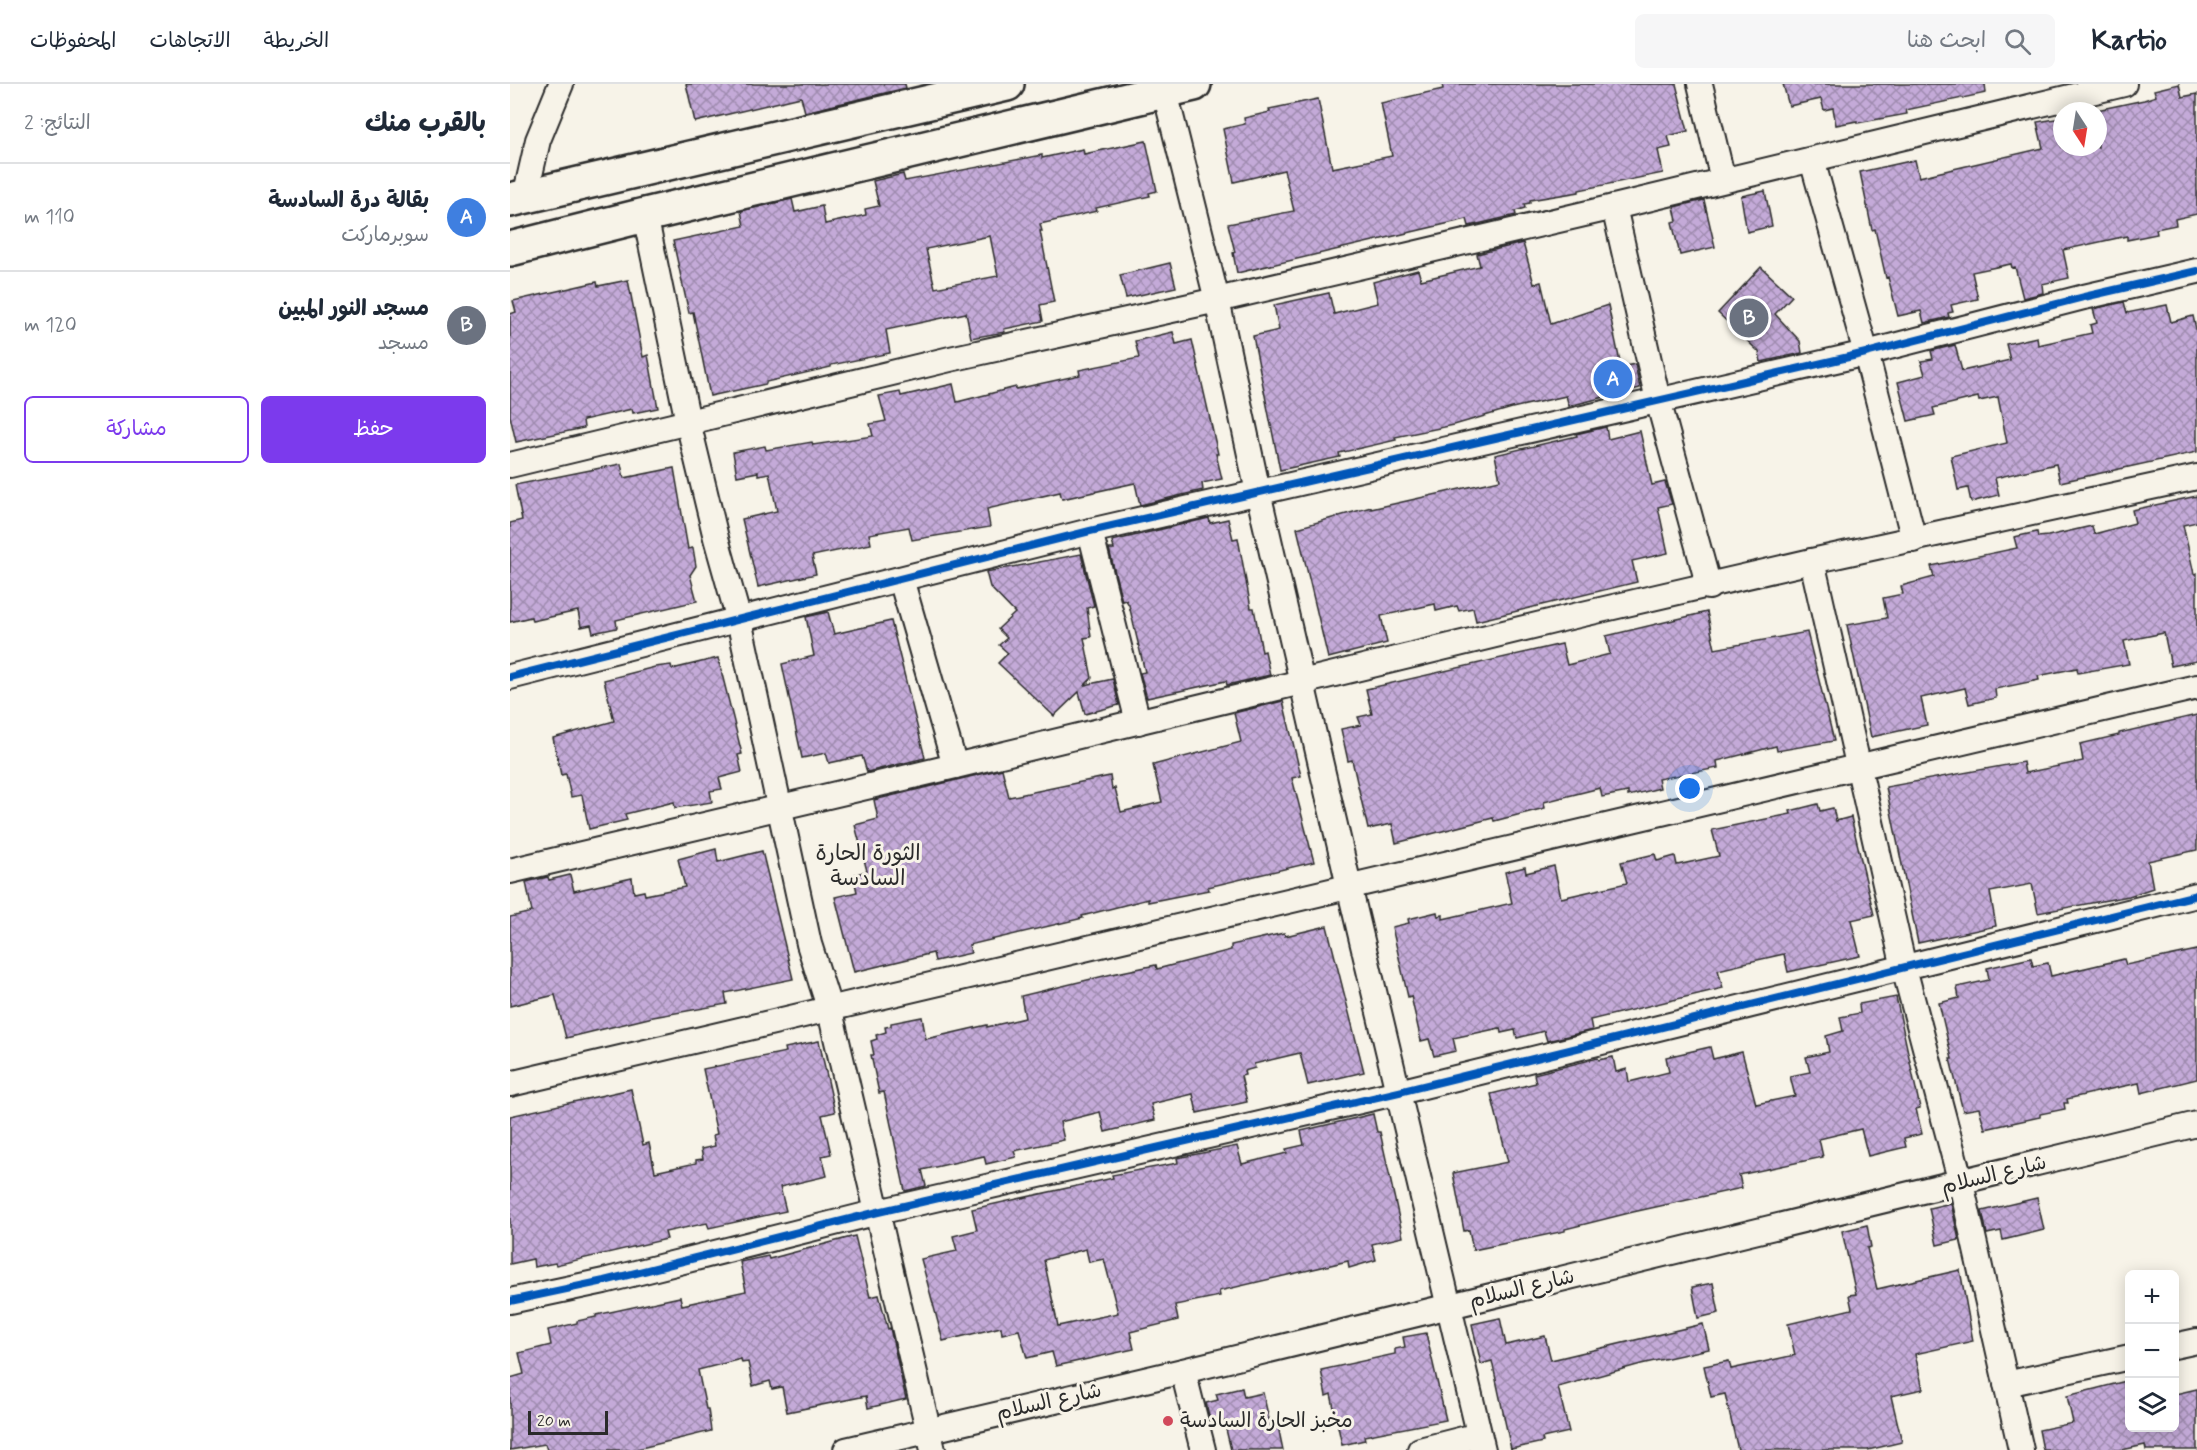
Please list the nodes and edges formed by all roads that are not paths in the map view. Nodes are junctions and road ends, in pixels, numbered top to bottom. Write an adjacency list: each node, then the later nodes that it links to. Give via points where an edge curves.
1 (561, 84): 8 (street, via 538,140 532,174)
2 (1007, 84): 8 (street)
3 (1700, 84): 7 (street)
4 (2124, 84): 6 (street)
5 (1174, 86): 10 (street); 13 (street)
6 (1812, 160): 7 (street); 14 (street)
7 (1723, 180): 9 (street)
8 (517, 198)
9 (1614, 207): 13 (street); 15 (street)
10 (645, 215): 11 (street); 16 (street)
11 (510, 249)
12 (2197, 271): 14 (street)
13 (1217, 300): 16 (street); 19 (street)
14 (1866, 353): 15 (street); 21 (street)
15 (1658, 400): 19 (street); 24 (street)
16 (688, 422): 17 (street); 25 (street)
17 (510, 465)
18 (2197, 477): 21 (street)
19 (1258, 492): 20 (street); 27 (street)
20 (1090, 531): 23 (street); 29 (street)
21 (1914, 540): 22 (street)
22 (1812, 561): 24 (street); 31 (street)
23 (901, 579): 25 (street); 30 (street)
24 (1709, 587): 27 (street)
25 (739, 620): 26 (street); 32 (street)
26 (510, 677)
27 (1303, 682): 29 (street); 34 (street)
28 (2197, 687): 31 (street)
29 (1138, 722): 30 (street)
30 (955, 766): 32 (street)
31 (1860, 769): 34 (street); 36 (street)
32 (780, 807): 33 (street); 37 (street, via 809,944)
33 (510, 871)
34 (1349, 886): 37 (street); 39 (street)
35 (2197, 895): 36 (street)
36 (1904, 968): 39 (street); 41 (street)
37 (830, 1007): 38 (street); 42 (street)
38 (510, 1084)
39 (1399, 1092): 42 (street); 44 (street)
40 (2197, 1124): 41 (street, شارع السلام)
41 (1961, 1183): 44 (street, شارع السلام); 49 (street)
42 (878, 1212): 43 (street); 50 (street)
43 (510, 1301)
44 (1449, 1306): 48 (street, شارع السلام); 51 (street)
45 (2197, 1341): 46 (street)
46 (2179, 1345)
47 (2125, 1358): 49 (street)
48 (1183, 1371): 50 (street, شارع السلام); 53 (street)
49 (2006, 1384): 55 (street)
50 (931, 1440): 52 (street, شارع السلام)
51 (1481, 1443): 54 (street)
52 (846, 1450)
53 (1203, 1450)
54 (1420, 1450)
55 (2021, 1450)

